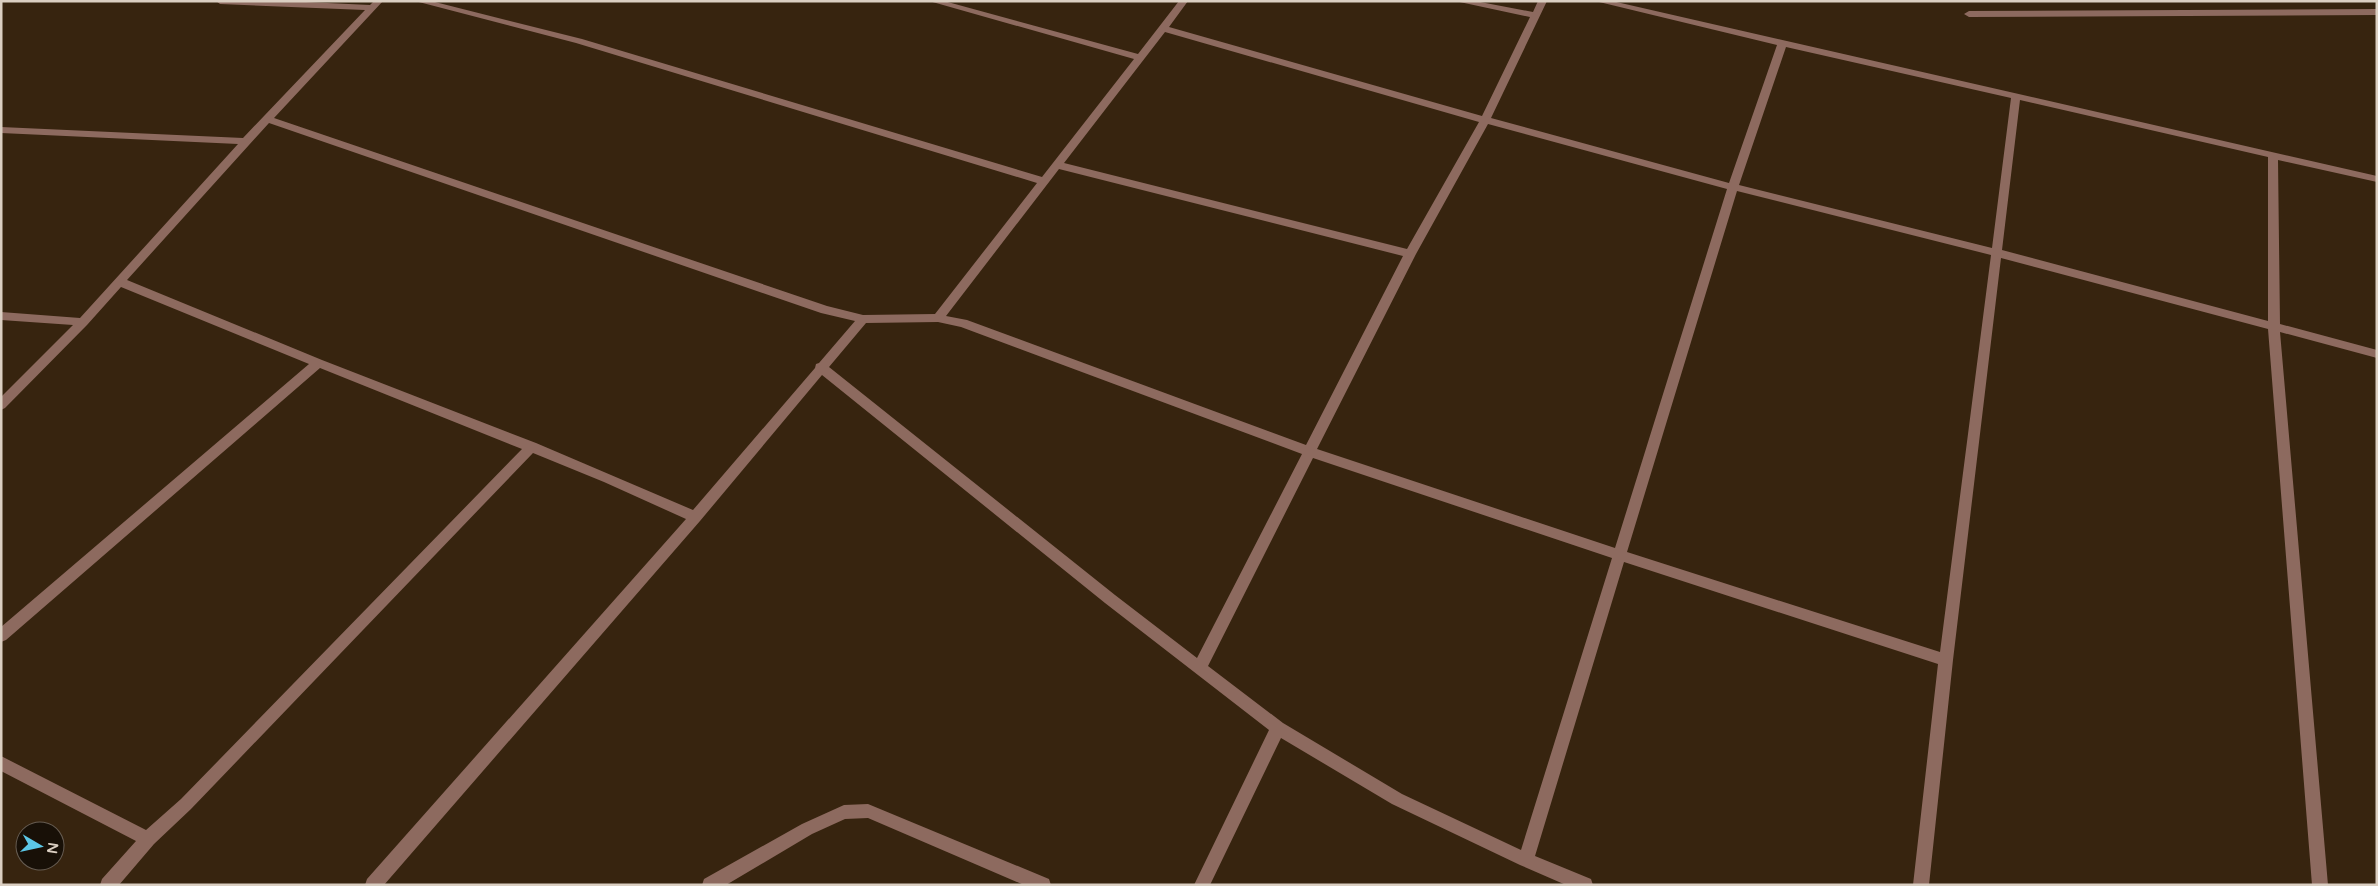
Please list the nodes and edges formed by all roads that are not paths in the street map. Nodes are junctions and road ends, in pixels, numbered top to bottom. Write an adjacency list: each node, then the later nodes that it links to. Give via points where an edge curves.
1 (220, 1): 8 (street)
2 (419, 1): 23 (street, via 579,41)
3 (933, 1): 14 (street)
4 (1184, 1): 12 (street)
5 (1459, 1): 11 (street)
6 (1543, 1): 11 (street)
7 (1599, 1): 13 (street)
8 (376, 4): 16 (street)
9 (2377, 12): 10 (street)
10 (1969, 14)
11 (1537, 16): 17 (street)
12 (1163, 28): 14 (street); 17 (street)
13 (1783, 42): 15 (street); 24 (street)
14 (1141, 58): 21 (street)
15 (2016, 94): 20 (street); 26 (street)
16 (268, 119): 19 (street); 30 (street, via 825,310)
17 (1485, 120): 24 (street); 25 (street)
18 (1, 130): 19 (street)
19 (246, 141): 27 (street)
20 (2273, 155): 22 (street); 32 (street)
21 (1057, 165): 23 (street); 25 (street)
22 (2377, 178)
23 (1043, 182): 29 (street)
24 (1733, 187): 26 (street); 40 (street)
25 (1410, 254): 38 (street)
26 (1998, 254): 32 (street); 42 (street)
27 (120, 282): 31 (street); 34 (street)
28 (1, 316): 31 (street)
29 (938, 318): 30 (street); 38 (street, via 963,323)
30 (863, 319): 35 (street)
31 (83, 322): 36 (street)
32 (2274, 326): 33 (street); 55 (street)
33 (2377, 354)
34 (318, 363): 37 (street); 41 (street)
35 (820, 367): 39 (street); 43 (street)
36 (1, 405)
37 (532, 446): 39 (street); 46 (street, via 186,804)
38 (1308, 451): 40 (street); 43 (street)
39 (695, 517): 50 (street)
40 (1619, 555): 42 (street); 47 (street)
41 (1, 636)
42 (1946, 660): 54 (street)
43 (1199, 669): 44 (street)
44 (1278, 728): 47 (street, via 1397,799); 53 (street)
45 (1, 763): 46 (street)
46 (148, 839): 49 (street)
47 (1526, 860): 48 (street)
48 (1579, 884)
49 (108, 885)
50 (373, 885)
51 (710, 885): 52 (street, via 807,829 844,812 868,811)
52 (1043, 885)
53 (1202, 885)
54 (1921, 885)
55 (2320, 885)

